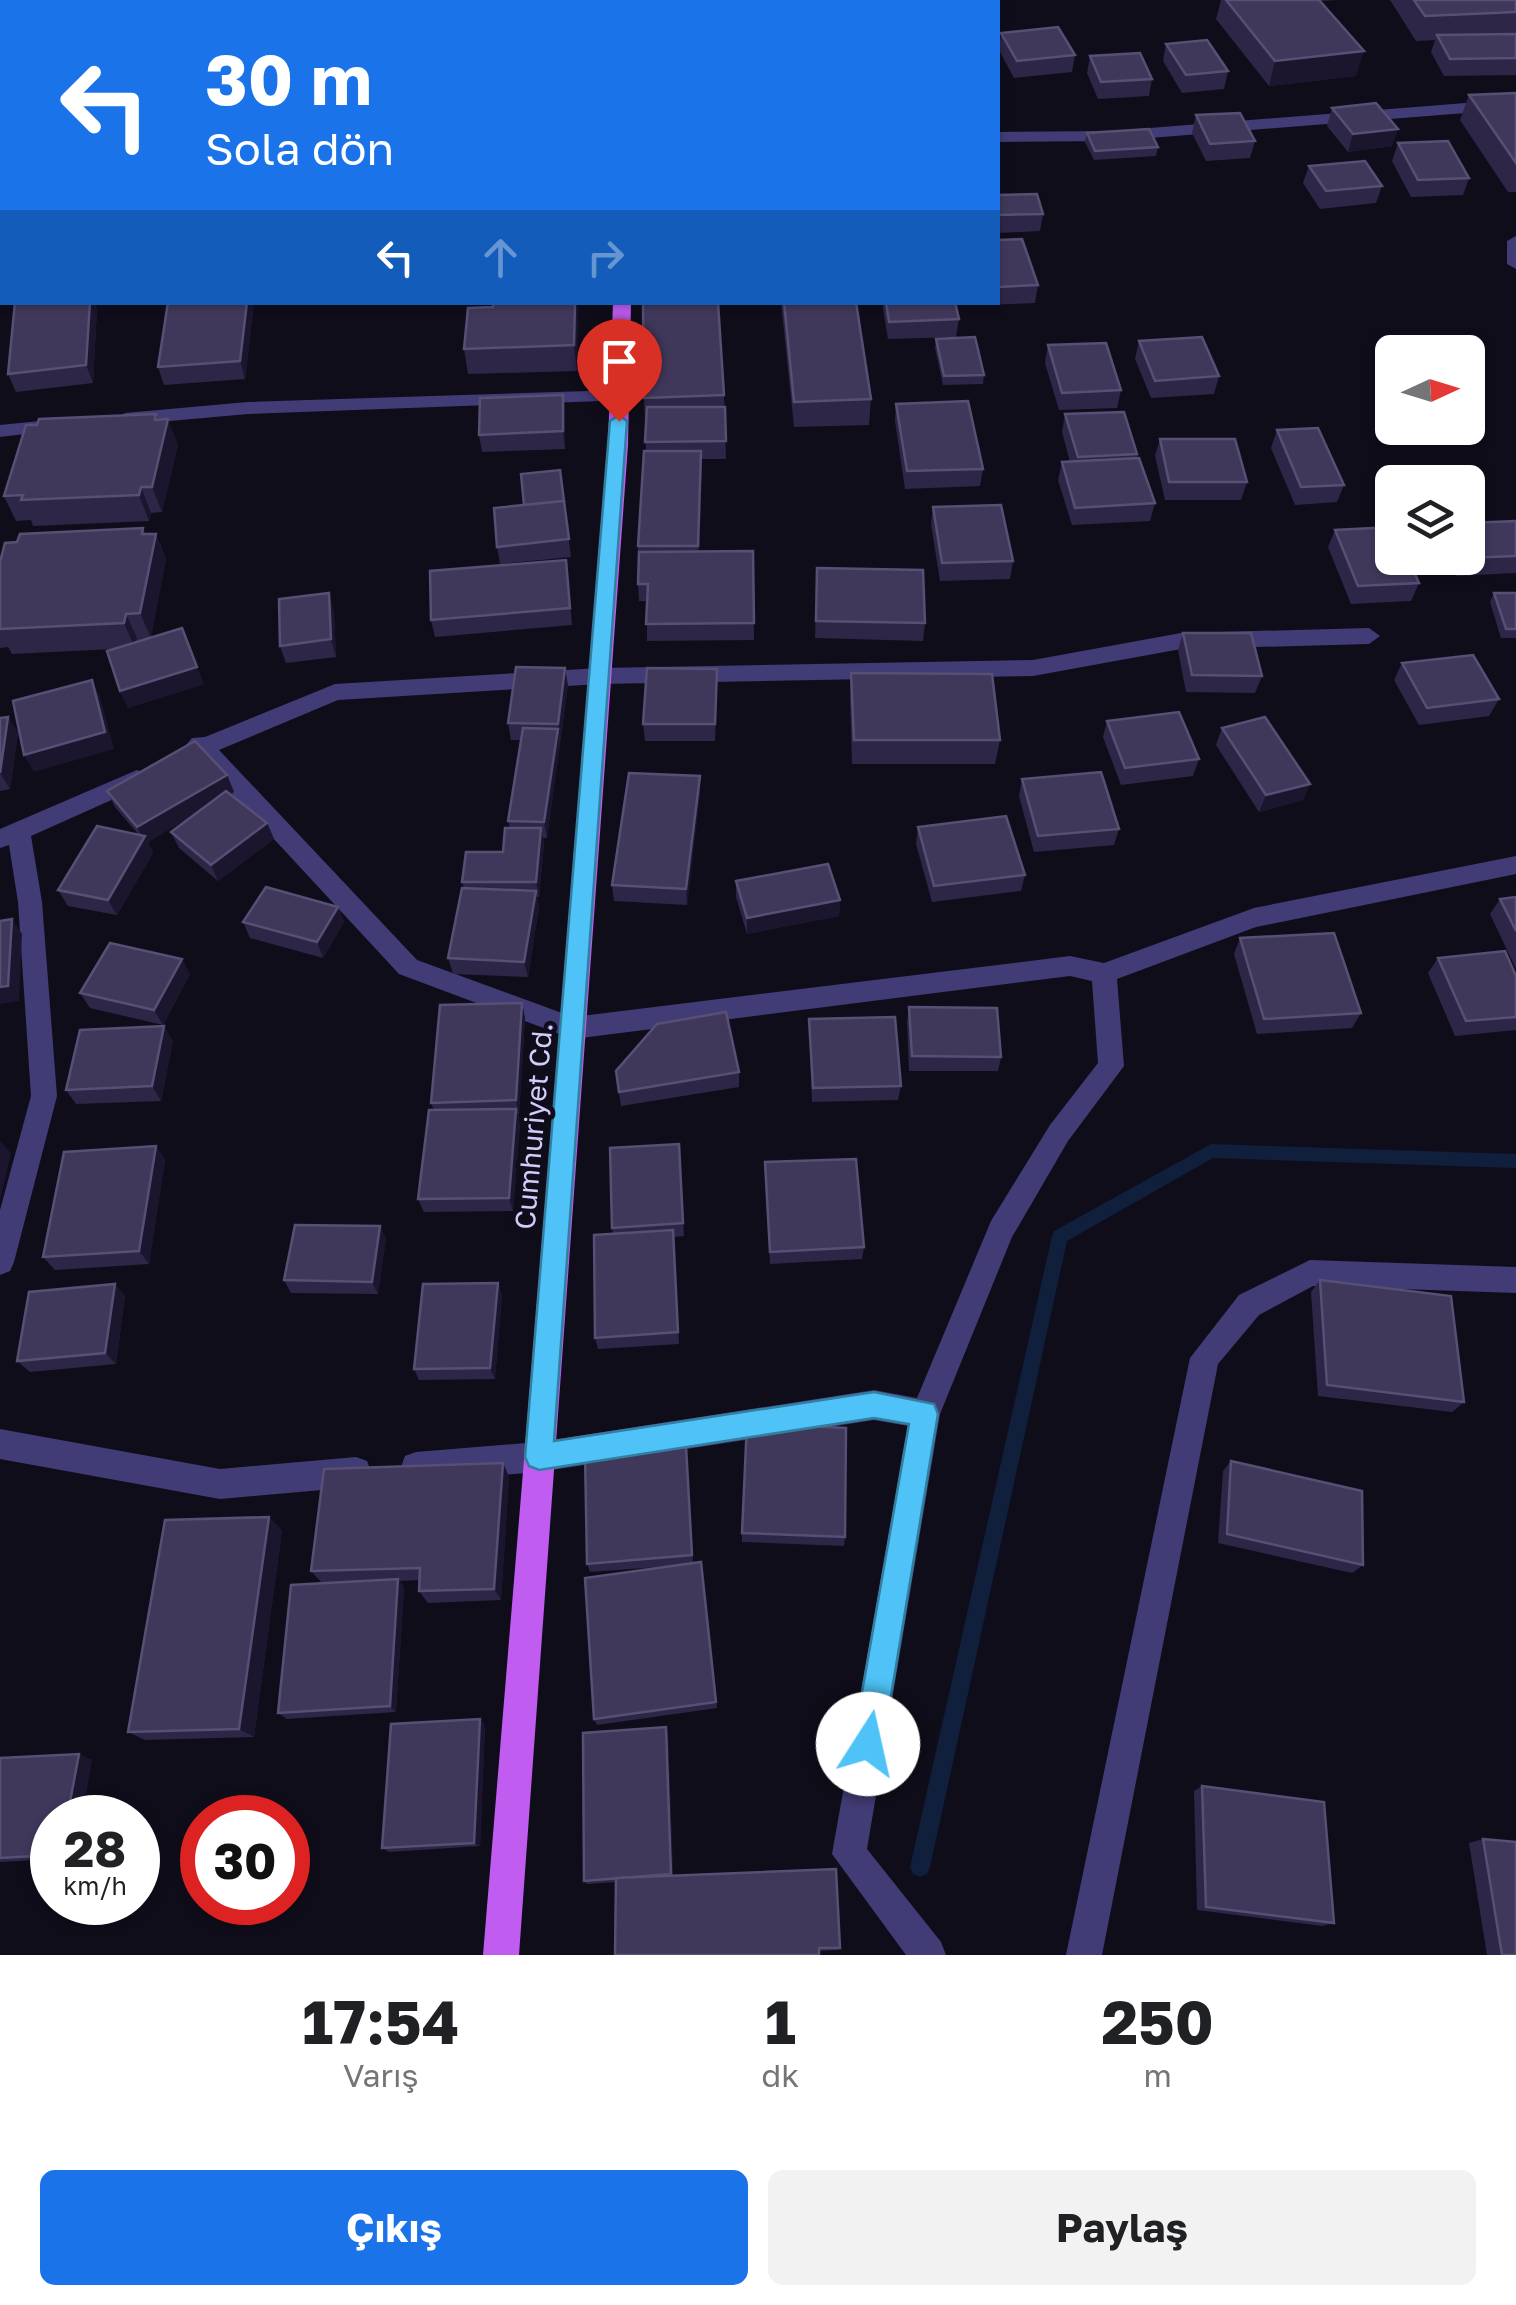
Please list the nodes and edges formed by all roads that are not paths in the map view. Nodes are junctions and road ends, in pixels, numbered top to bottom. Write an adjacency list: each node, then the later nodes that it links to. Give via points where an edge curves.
1 (1516, 104): 2 (street, via 1112,136)
2 (1000, 137)
3 (1516, 241): 4 (street)
4 (1516, 264)
5 (622, 305): 6 (main road, Cumhuriyet Cd.)
6 (620, 396): 7 (street, via 248,408); 9 (main road, Cumhuriyet Cd.)
7 (0, 430)
8 (1370, 636): 9 (street, via 1181,641 1033,668)
9 (600, 676): 10 (street, via 334,692); 14 (main road, Cumhuriyet Cd.)
10 (200, 744): 11 (street, via 181,759); 14 (street, via 408,967)
11 (9, 835): 15 (street, via 30,902 44,1096)
12 (1516, 865): 13 (street, via 1254,918)
13 (1104, 973): 14 (street, via 1070,966); 17 (street, via 1111,1066 1059,1133 1001,1230)
14 (573, 1028): 19 (main road, Cumhuriyet Cd.)
15 (0, 1262)
16 (1516, 1280): 22 (street, via 1310,1273 1249,1305 1205,1358)
17 (924, 1414): 19 (street, via 874,1405); 21 (street, via 850,1854)
18 (0, 1444): 19 (street, via 220,1484)
19 (539, 1457): 20 (main road, Cumhuriyet Cd.)
20 (501, 1955)
21 (928, 1955)
22 (1084, 1955)

